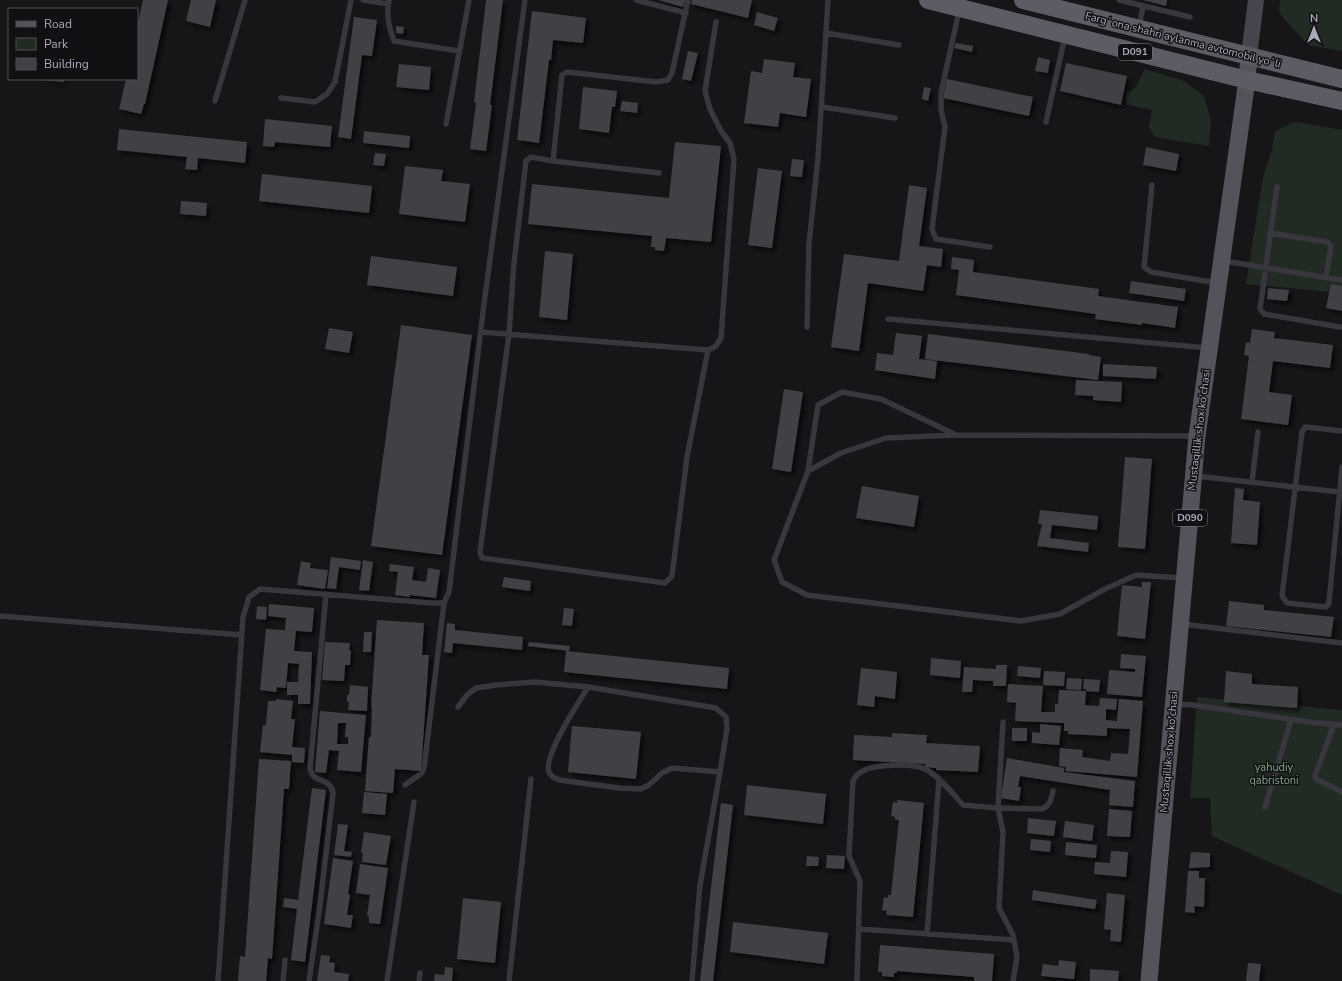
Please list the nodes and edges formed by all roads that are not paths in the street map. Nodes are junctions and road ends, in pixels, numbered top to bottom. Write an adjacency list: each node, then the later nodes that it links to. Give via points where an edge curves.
1 (245, 0): 28 (lane)
2 (351, 0): 27 (lane, via 335,82 327,94 315,102)
3 (363, 0): 13 (lane)
4 (469, 0): 23 (lane)
5 (525, 0): 48 (lane)
6 (636, 0): 16 (lane)
7 (688, 0): 16 (lane)
8 (828, 0): 20 (lane)
9 (928, 0): 15 (highway, Fargʻona shahri aylanma avtomobil yoʻli / D091)
10 (1023, 0): 19 (highway, Fargʻona shahri aylanma avtomobil yoʻli / D091)
11 (1119, 0): 14 (lane)
12 (1256, 0): 24 (main road, Mustaqillik shox ko'chasi)
13 (389, 2): 23 (lane, via 389,27 394,41)
14 (1143, 6): 17 (lane); 19 (lane)
15 (960, 8): 21 (highway, Fargʻona shahri aylanma avtomobil yoʻli / D091); 39 (lane, via 941,93 945,127 932,229 936,239)
16 (686, 13): 34 (lane, via 672,73 668,80 656,82 568,72 562,75)
17 (1190, 17)
18 (716, 22): 51 (lane, via 705,92 718,126 730,143 734,159 721,338 716,346)
19 (1138, 29): 24 (highway, Fargʻona shahri aylanma avtomobil yoʻli / D091)
20 (826, 32): 22 (lane); 30 (lane)
21 (1065, 34): 26 (highway, Fargʻona shahri aylanma avtomobil yoʻli / D091); 32 (lane)
22 (899, 44)
23 (459, 51): 33 (lane)
24 (1249, 56): 25 (highway, Fargʻona shahri aylanma avtomobil yoʻli / D091); 26 (main road, Mustaqillik shox ko'chasi / D090)
25 (1342, 79)
26 (1247, 80): 29 (highway, Fargʻona shahri aylanma avtomobil yoʻli / D091); 40 (main road, Mustaqillik shox ko'chasi / D090)
27 (280, 98)
28 (215, 101)
29 (1342, 101)
30 (822, 107): 31 (lane); 46 (lane, via 809,244)
31 (895, 118)
32 (1046, 122)
33 (446, 124)
34 (553, 161): 35 (lane); 49 (lane, via 531,157 526,161)
35 (659, 173)
36 (1152, 185): 44 (lane, via 1144,267 1151,272)
37 (1277, 188): 38 (lane)
38 (1270, 233): 41 (lane); 42 (lane, via 1327,242 1331,246)
39 (990, 247)
40 (1222, 261): 41 (lane); 44 (main road, Mustaqillik shox ko'chasi / D090)
41 (1265, 267): 42 (lane); 47 (lane, via 1260,309 1264,314)
42 (1326, 277): 43 (lane)
43 (1342, 280)
44 (1219, 283): 50 (main road, Mustaqillik shox ko'chasi / D090)
45 (888, 319): 50 (lane)
46 (807, 327)
47 (1340, 327)
48 (481, 332): 49 (lane); 64 (lane, via 449,592)
49 (509, 334): 51 (lane); 51 (lane, via 480,552 482,558 665,583 672,576 687,457)
50 (1209, 348): 55 (main road, Mustaqillik shox ko'chasi / D090)
51 (708, 350)
52 (1342, 431): 60 (lane, via 1305,427 1302,432)
53 (1258, 432): 59 (lane)
54 (956, 435): 55 (lane); 57 (lane, via 886,438 840,453); 57 (lane, via 881,399 842,392 818,405)
55 (1197, 436): 58 (main road, Mustaqillik shox ko'chasi / D090)
56 (1342, 467): 61 (lane)
57 (808, 471): 62 (lane, via 774,560 782,582 807,595 1021,621 1060,614 1136,575)
58 (1194, 476): 59 (lane); 62 (main road, Mustaqillik shox ko'chasi / D090)
59 (1252, 482): 60 (lane)
60 (1295, 487): 61 (lane); 61 (lane, via 1282,596 1287,603 1326,607 1329,603)
61 (1339, 492)
62 (1185, 578): 66 (main road, Mustaqillik shox ko'chasi / D090)
63 (326, 594): 64 (lane); 67 (lane, via 260,589 249,597 243,617); 92 (lane, via 310,768 311,774 329,785 333,793)
64 (444, 603): 79 (lane, via 424,768 422,773)
65 (0, 616): 67 (lane)
66 (1180, 624): 68 (lane); 70 (main road, Mustaqillik shox ko'chasi / D090)
67 (242, 635): 90 (lane)
68 (1342, 643)
69 (588, 687): 71 (lane, via 535,682 476,688); 76 (lane, via 716,708 726,717 727,728); 76 (lane, via 555,744 548,771 552,776 559,780 641,789 672,768)
70 (1174, 704): 72 (lane); 99 (main road, Mustaqillik shox ko'chasi / D090)
71 (458, 707)
72 (1291, 720): 74 (lane); 83 (lane)
73 (1003, 722): 84 (lane)
74 (1334, 724): 75 (lane); 81 (lane, via 1315,776 1316,779)
75 (1342, 725)
76 (720, 772): 96 (lane, via 700,886)
77 (531, 778): 95 (lane)
78 (939, 780): 84 (lane, via 963,805); 85 (lane, via 926,770 904,766 864,770 853,781 849,856 860,882); 86 (lane)
79 (405, 785)
80 (1053, 791): 84 (lane, via 1050,803 1042,809)
81 (1342, 792)
82 (414, 802): 93 (lane)
83 (1266, 807)
84 (998, 808): 87 (lane, via 1004,832 999,908)
85 (859, 929): 86 (lane); 97 (lane)
86 (927, 934): 87 (lane)
87 (1014, 940): 98 (lane, via 1017,957)
88 (285, 960): 91 (lane)
89 (420, 974): 94 (lane)
90 (218, 981)
91 (283, 981)
92 (309, 981)
93 (387, 981)
94 (419, 981)
95 (509, 981)
96 (692, 981)
97 (856, 981)
98 (1014, 981)
99 (1149, 981)

